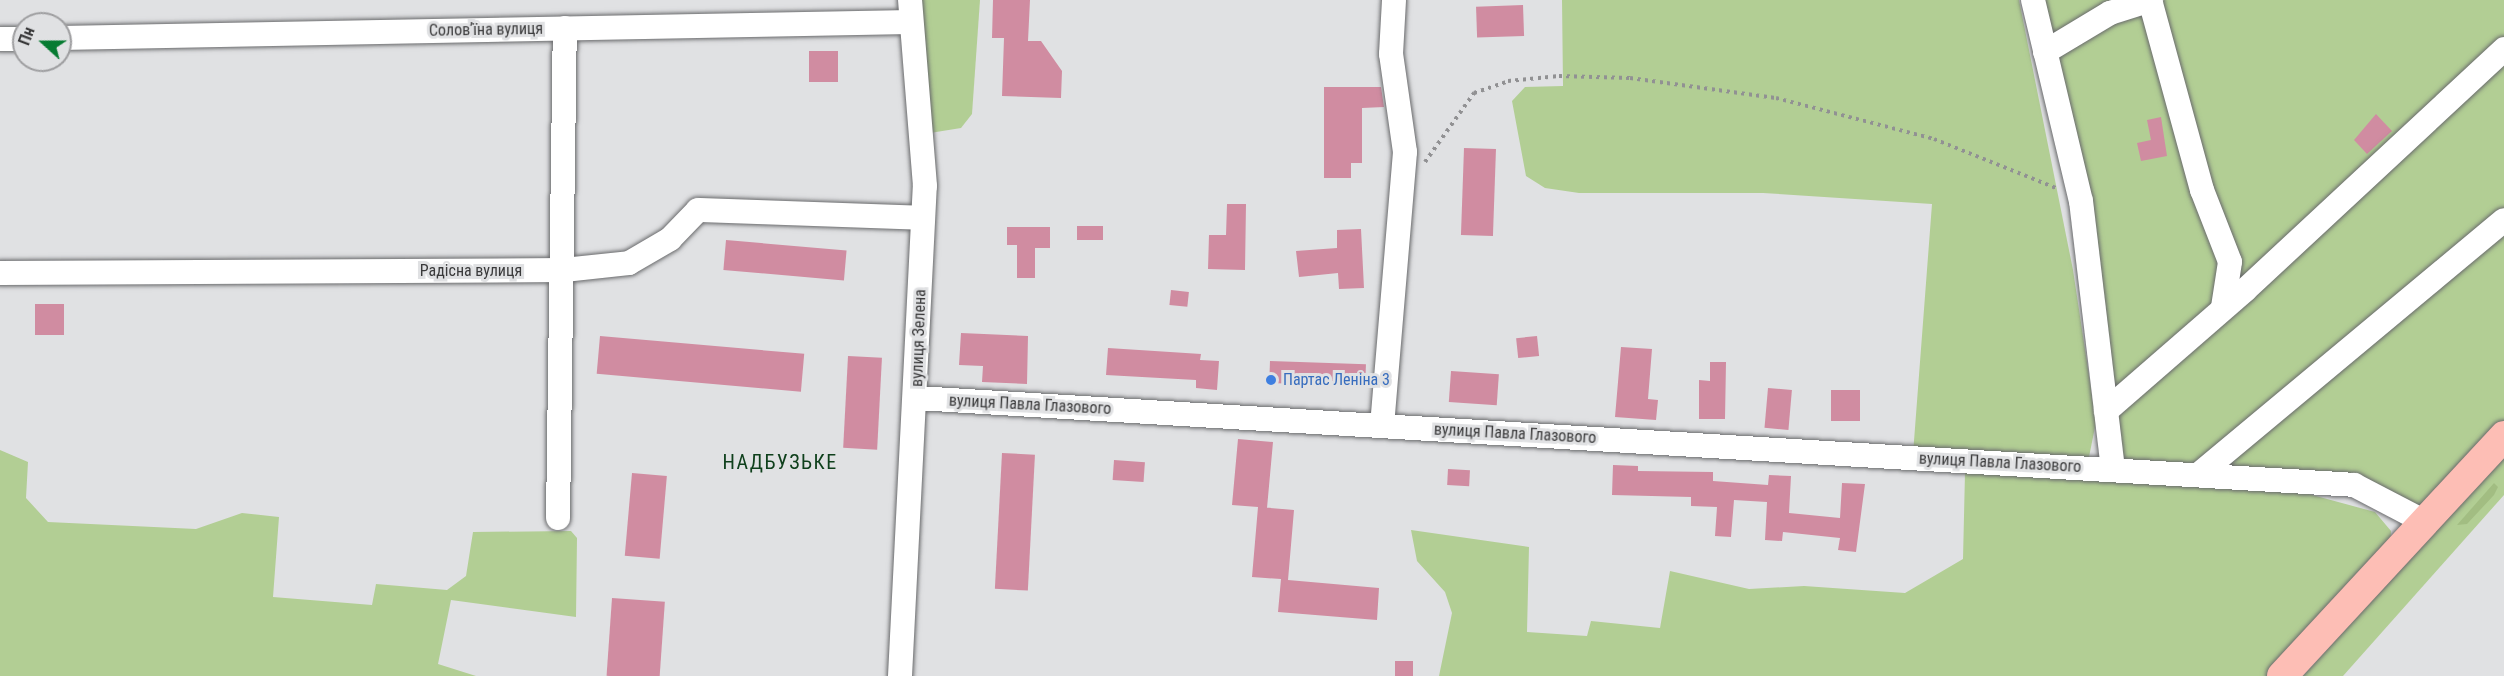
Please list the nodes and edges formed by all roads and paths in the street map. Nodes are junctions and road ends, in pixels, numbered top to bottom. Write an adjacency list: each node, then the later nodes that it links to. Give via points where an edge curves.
1 (1394, 0): 9 (street, via 1391,54 1405,152)
2 (2032, 0): 8 (street)
3 (2150, 0): 8 (street, via 2110,13); 15 (street, via 2202,190 2230,262)
4 (910, 11): 5 (street, Соловʼїна вулиця); 11 (street, вулиця Зелена)
5 (565, 28): 6 (street, Соловʼїна вулиця); 13 (street)
6 (72, 38)
7 (2504, 48): 15 (street)
8 (2045, 52): 10 (street)
9 (1400, 194): 10 (path, via 1474,93 1508,81 1559,76 1630,78 1776,98 1934,139 2042,180); 18 (street)
10 (2081, 201): 17 (street)
11 (923, 218): 13 (street, Радісна вулиця, via 698,210 670,239 629,263); 16 (street, вулиця Зелена)
12 (2504, 220): 21 (street)
13 (564, 270): 14 (street, Радісна вулиця); 22 (street)
14 (0, 273)
15 (2223, 307): 17 (street)
16 (917, 398): 18 (street, вулиця Павла Глазового); 24 (street, вулиця Зелена)
17 (2106, 411): 20 (street)
18 (1382, 426): 20 (street, вулиця Павла Глазового)
19 (2504, 436): 23 (main road)
20 (2113, 469): 21 (street, вулиця Павла Глазового)
21 (2198, 475): 23 (street, вулиця Павла Глазового, via 2354,484)
22 (558, 518)
23 (2425, 522): 25 (main road)
24 (900, 676)
25 (2282, 676)

